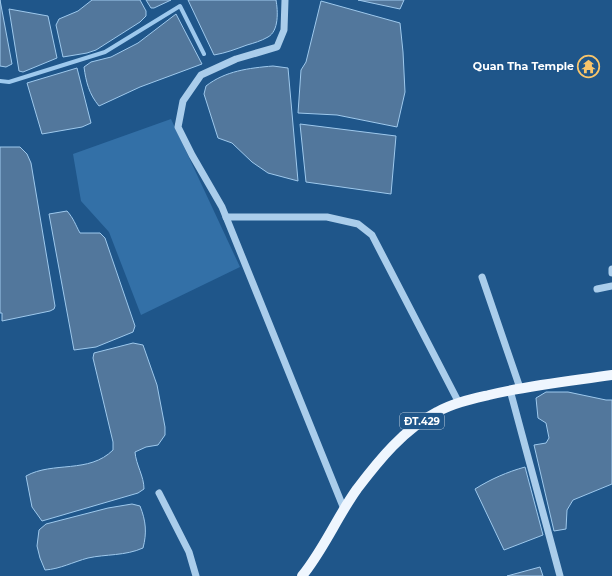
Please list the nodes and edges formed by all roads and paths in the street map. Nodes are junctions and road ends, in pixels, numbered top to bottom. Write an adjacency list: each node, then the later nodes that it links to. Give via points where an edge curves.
1 (285, 0): 2 (street, via 284,30 277,47 236,59 201,75 183,101 178,127)
2 (226, 217): 10 (street, via 327,217 358,224 372,235); 12 (street)
3 (612, 269): 4 (street)
4 (612, 273)
5 (482, 277): 9 (street)
6 (612, 286): 7 (street)
7 (597, 289)
8 (612, 375): 9 (main road, ĐT.429)
9 (515, 389): 10 (main road, ĐT.429); 15 (street)
10 (459, 403): 12 (main road, ĐT.429, via 437,411 398,441 368,475)
11 (159, 493): 13 (street, via 189,552)
12 (344, 509): 14 (main road, ĐT.429)
13 (196, 576)
14 (302, 576)
15 (560, 576)

